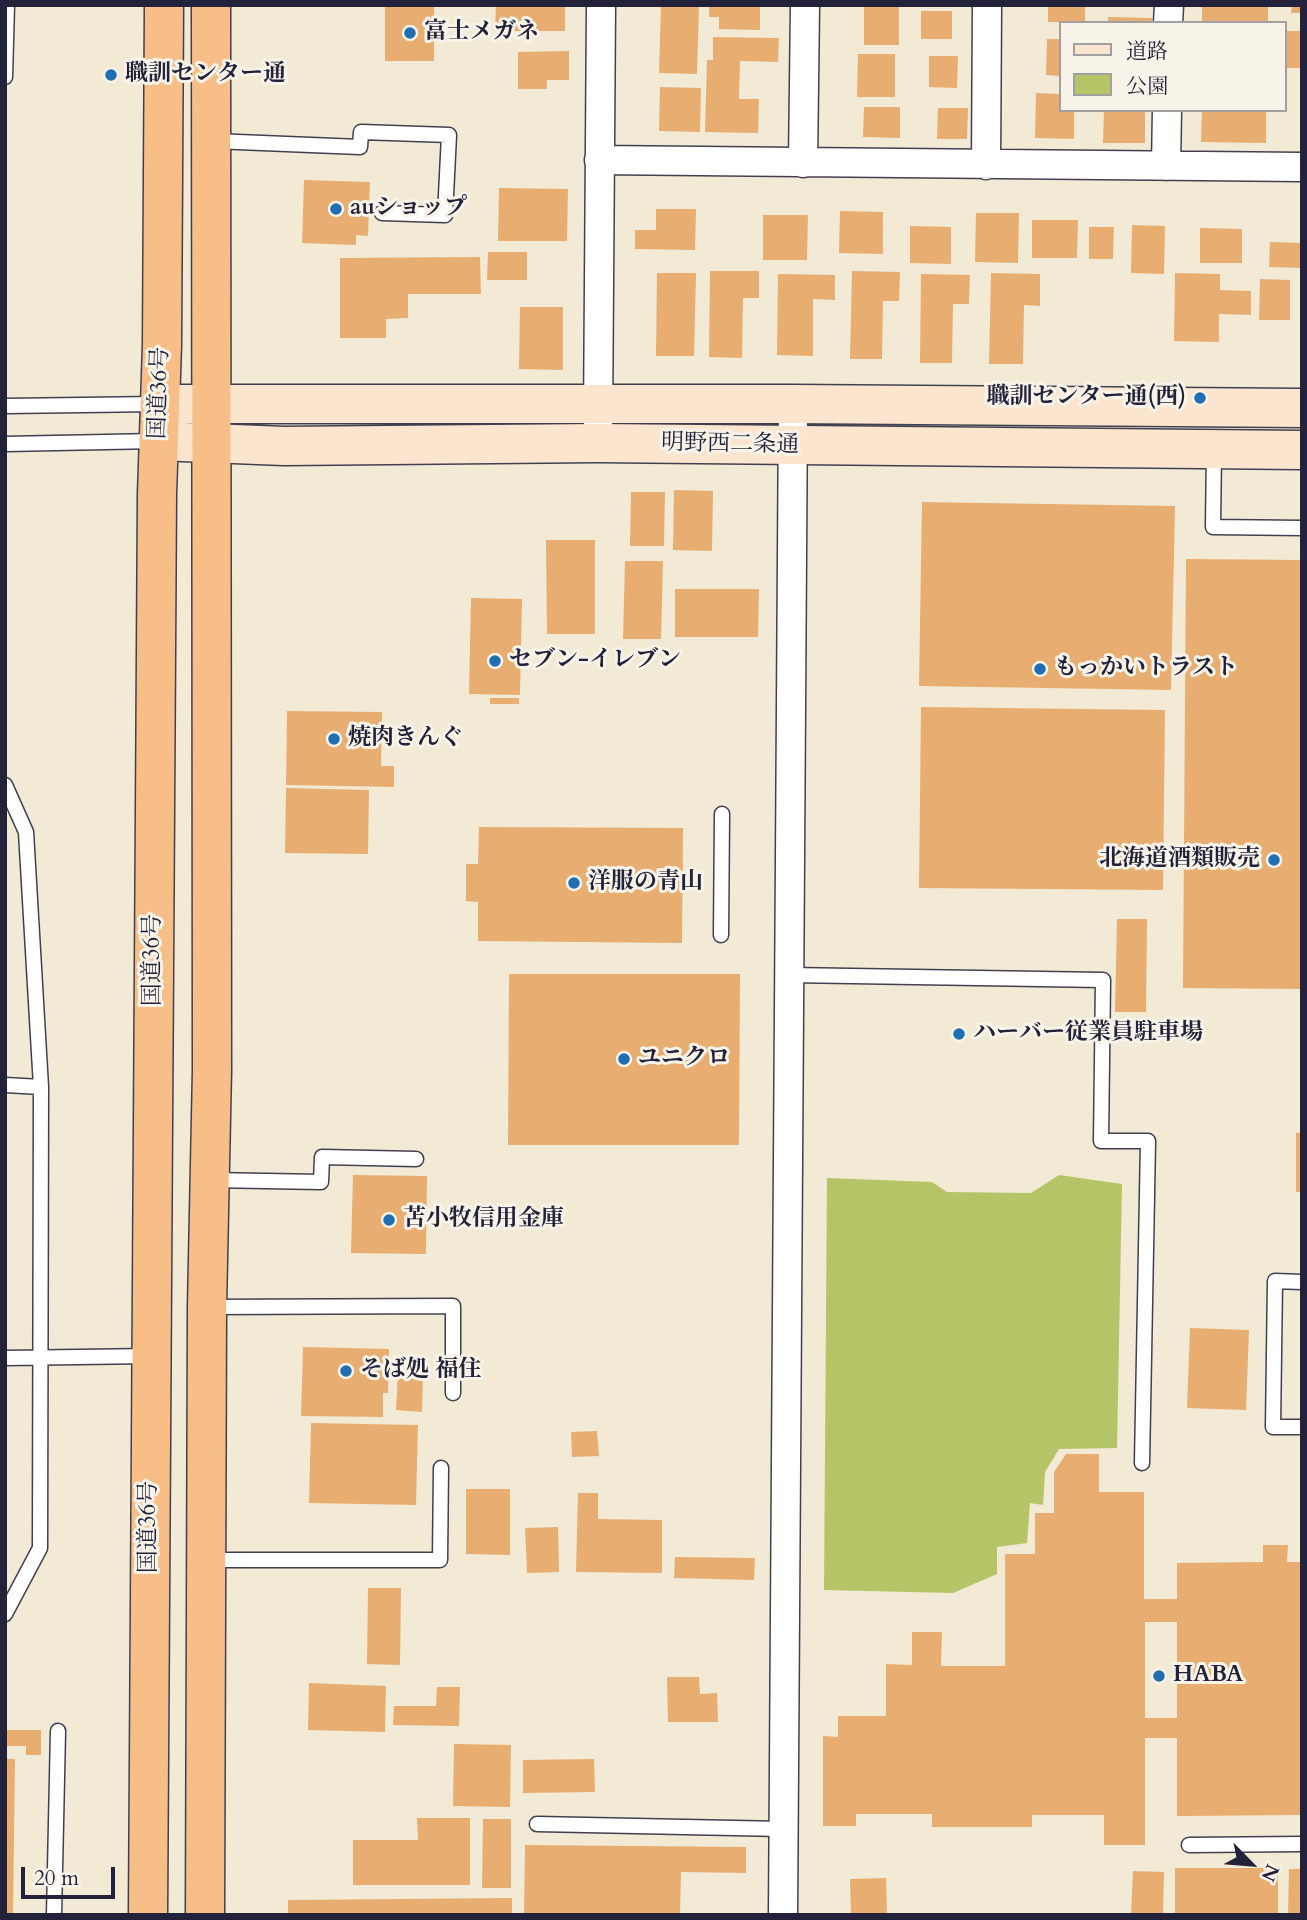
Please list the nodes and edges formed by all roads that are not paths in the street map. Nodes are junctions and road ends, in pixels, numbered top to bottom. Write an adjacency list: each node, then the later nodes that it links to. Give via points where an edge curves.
1 (7, 5): 7 (lane)
2 (164, 5): 17 (highway, 国道36号)
3 (211, 5): 9 (highway)
4 (601, 5): 10 (street)
5 (804, 5): 11 (street)
6 (987, 5): 12 (street)
7 (5, 77)
8 (1167, 112): 13 (street)
9 (211, 141): 15 (lane, via 360,147 361,132 449,135 445,215); 18 (highway)
10 (599, 160): 11 (street); 16 (street)
11 (803, 163): 12 (street)
12 (986, 165): 13 (street)
13 (1166, 166): 14 (street)
14 (1302, 167)
15 (382, 213)
16 (598, 403): 18 (street, 明野西二条通); 19 (street, 明野西二条通); 23 (street)
17 (159, 404): 18 (street, 明野西二条通); 20 (lane); 22 (highway, 国道36号)
18 (212, 404): 25 (highway)
19 (793, 404): 21 (street, 明野西二条通); 26 (street)
20 (5, 406)
21 (1302, 408)
22 (158, 441): 24 (lane); 25 (street, 明野西二条通); 40 (highway, 国道36号)
23 (598, 443): 25 (street, 明野西二条通); 26 (street, 明野西二条通)
24 (5, 444)
25 (213, 445): 37 (highway)
26 (792, 445): 27 (street, 明野西二条通); 33 (street)
27 (1214, 449): 28 (street, 明野西二条通); 29 (lane, via 1213,527)
28 (1302, 450)
29 (1302, 528)
30 (5, 785): 35 (lane, via 26,832)
31 (722, 814): 32 (lane)
32 (721, 935)
33 (789, 975): 45 (lane, via 1103,980 1101,1141 1148,1141); 51 (street)
34 (5, 1085): 35 (lane)
35 (41, 1087): 41 (lane)
36 (416, 1159): 37 (lane, via 322,1157 321,1182)
37 (209, 1180): 39 (highway)
38 (1302, 1282): 44 (lane, via 1275,1282 1273,1427)
39 (207, 1307): 43 (lane, via 453,1306); 47 (highway)
40 (151, 1356): 41 (lane); 55 (highway, 国道36号)
41 (41, 1357): 42 (lane); 48 (lane, via 40,1548)
42 (5, 1358)
43 (453, 1393)
44 (1302, 1427)
45 (1142, 1463)
46 (441, 1468): 47 (lane, via 440,1560)
47 (208, 1560): 56 (highway)
48 (5, 1614)
49 (58, 1731): 54 (lane)
50 (537, 1824): 51 (lane)
51 (783, 1829): 57 (street)
52 (1302, 1843): 53 (lane)
53 (1189, 1845)
54 (54, 1915)
55 (148, 1915)
56 (205, 1915)
57 (783, 1915)

